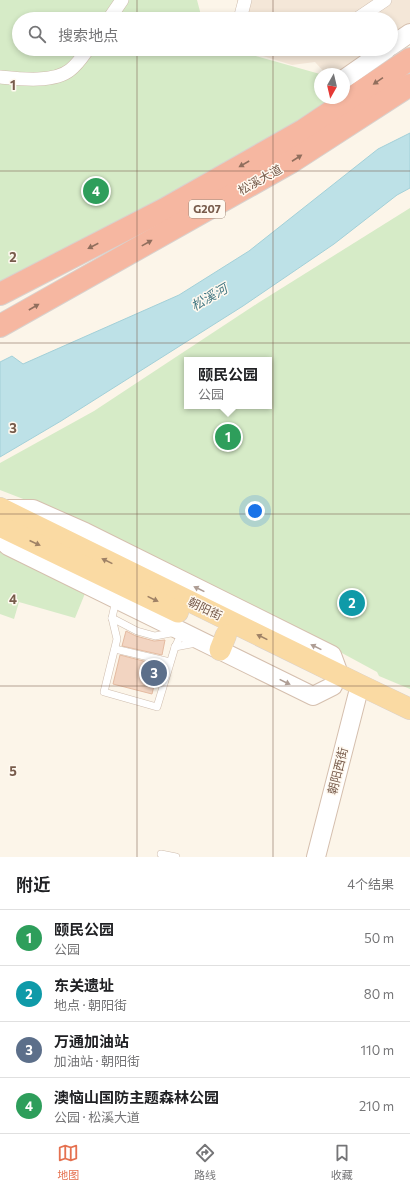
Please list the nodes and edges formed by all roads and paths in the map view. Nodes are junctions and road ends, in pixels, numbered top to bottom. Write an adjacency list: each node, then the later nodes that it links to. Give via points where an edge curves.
1 (122, 0): 4 (street)
2 (245, 0): 5 (street)
3 (385, 0): 6 (street)
4 (114, 12)
5 (242, 12)
6 (368, 12)
7 (410, 33): 8 (street)
8 (398, 41)
9 (82, 56): 13 (street, via 70,70 55,78)
10 (377, 56): 12 (street)
11 (410, 59): 15 (highway, 松溪大道 / G207, one-way to 15)
12 (350, 75)
13 (0, 77)
14 (410, 84): 18 (highway, 松溪大道 / G207, one-way to 14, via 291,162)
15 (350, 95)
16 (337, 104): 17 (highway, 松溪大道 / G207, one-way to 17, via 304,130 165,209)
17 (0, 294)
18 (0, 326)
19 (1, 515): 21 (main road, 朝阳街); 28 (street, one-way to 19, via 332,655 85,532 33,509)
20 (0, 538): 21 (street, via 8,546)
21 (122, 584): 22 (lane); 23 (street); 24 (main road, 朝阳街, one-way to 24); 28 (main road, 朝阳街, one-way to 21)
22 (112, 618): 23 (lane, via 137,632 155,636); 26 (lane, via 117,639)
23 (183, 631): 24 (street); 25 (lane)
24 (217, 642): 25 (lane); 28 (main road, 朝阳街, one-way to 28)
25 (175, 647): 27 (lane)
26 (115, 649): 27 (lane); 27 (lane, via 104,692 157,706)
27 (170, 662)
28 (336, 680): 29 (main road, 朝阳街)
29 (358, 692): 30 (main road, 朝阳街); 31 (main road, 朝阳街); 34 (street, 朝阳西街)
30 (410, 709)
31 (410, 722)
32 (161, 854): 33 (lane)
33 (176, 857)
34 (316, 857)

